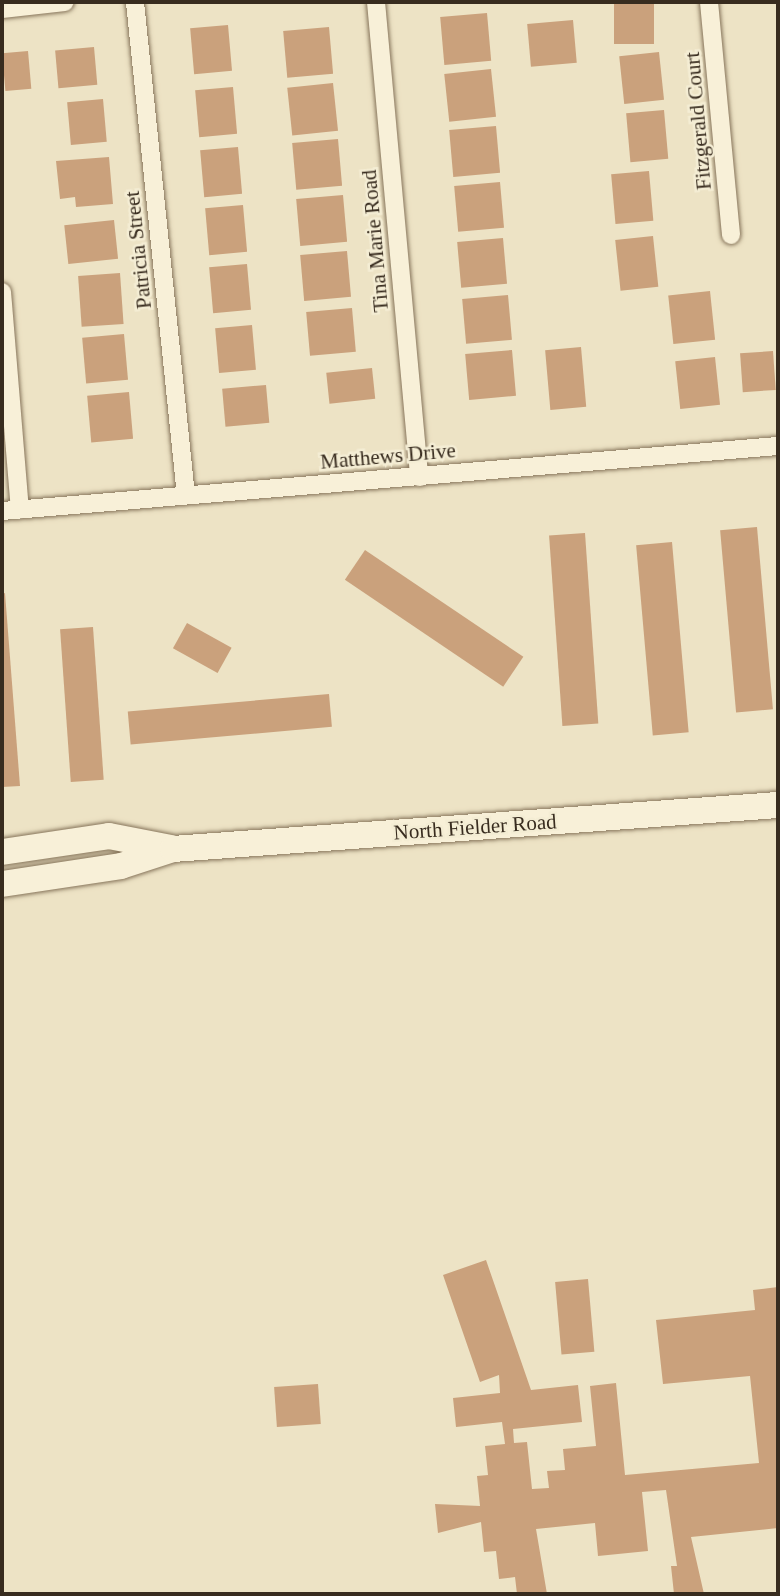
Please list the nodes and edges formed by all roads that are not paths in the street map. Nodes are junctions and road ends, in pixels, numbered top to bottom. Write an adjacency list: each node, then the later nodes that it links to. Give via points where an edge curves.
1 (65, 2): 5 (street)
2 (135, 2): 10 (street, Patricia Street)
3 (376, 2): 9 (street, Tina Marie Road)
4 (709, 2): 6 (street, Fitzgerald Court)
5 (2, 9)
6 (731, 235)
7 (2, 292): 11 (street)
8 (778, 446): 9 (street, Matthews Drive)
9 (419, 477): 10 (street, Matthews Drive)
10 (186, 494): 11 (street, Matthews Drive)
11 (20, 509): 12 (street, Matthews Drive)
12 (2, 511)
13 (778, 805): 14 (main road, North Fielder Road)
14 (173, 849): 15 (main road, North Fielder Road, via 109,836); 16 (main road, North Fielder Road, via 121,866)
15 (2, 852)
16 (2, 884)

